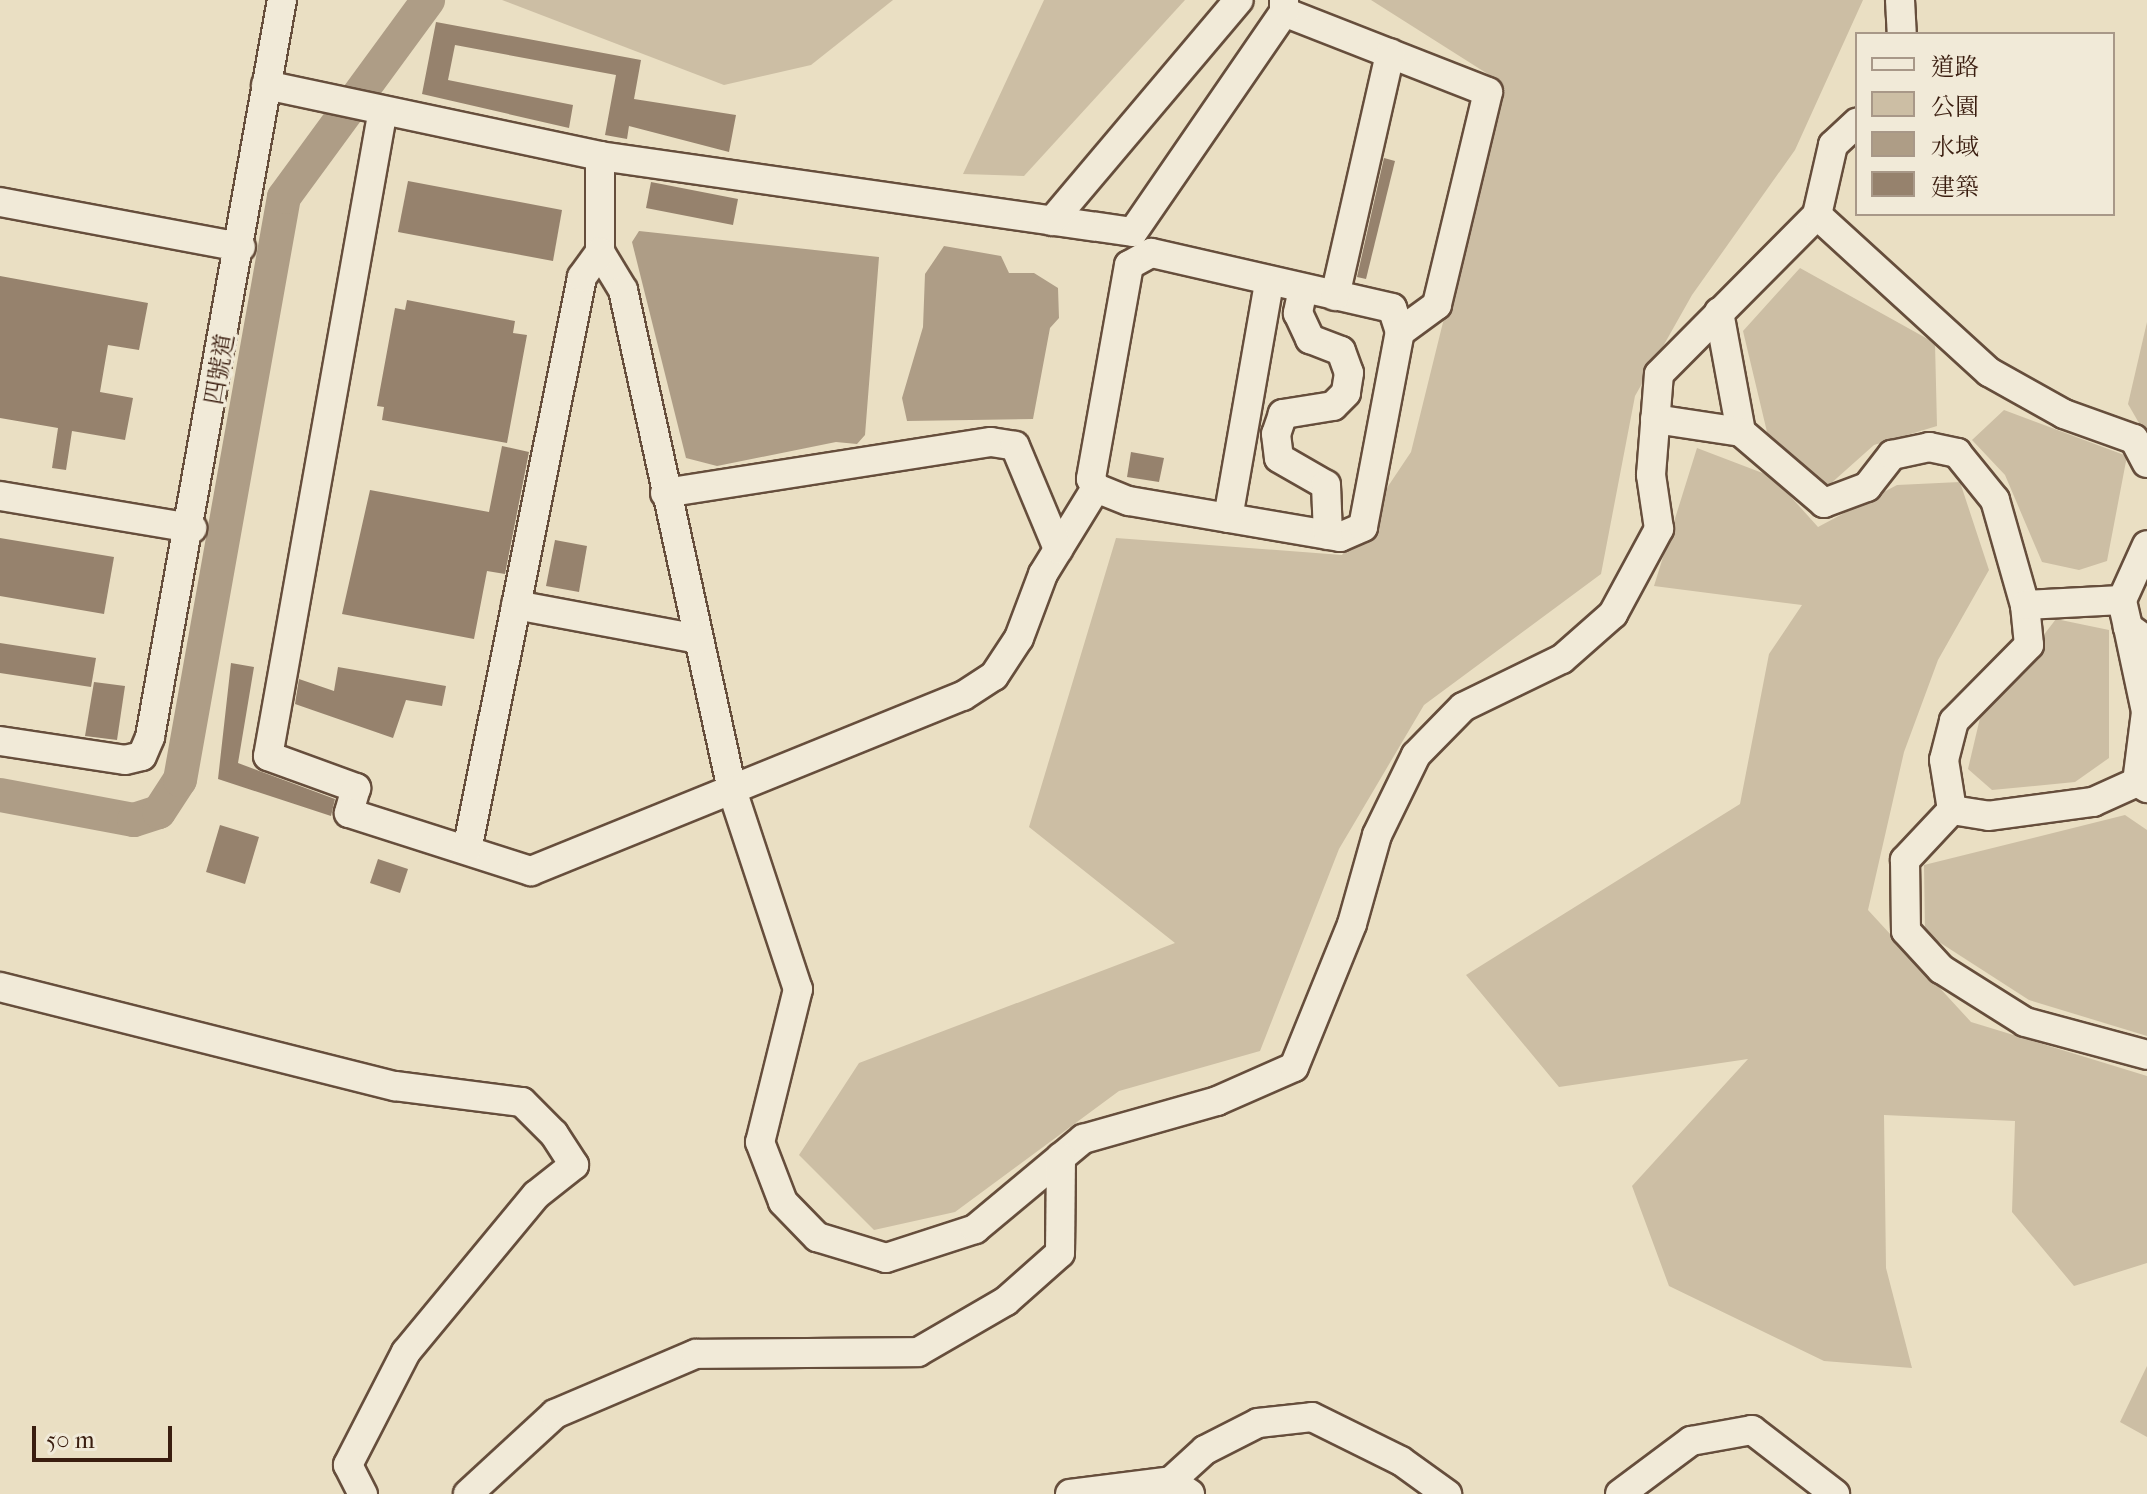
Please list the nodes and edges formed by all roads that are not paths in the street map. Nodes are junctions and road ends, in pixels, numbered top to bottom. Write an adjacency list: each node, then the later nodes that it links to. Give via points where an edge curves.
1 (282, 0): 7 (street, 四號道)
2 (1239, 0): 13 (street)
3 (1900, 0): 5 (street)
4 (1284, 6): 6 (street); 14 (street)
5 (1902, 32)
6 (1390, 53): 19 (street); 21 (street, via 1488,92 1437,305)
7 (266, 85): 8 (street); 15 (street, 四號道)
8 (382, 115): 10 (street); 41 (street, via 268,756 356,788 349,813)
9 (1855, 125): 12 (street, via 1833,145)
10 (600, 156): 13 (street); 16 (street)
11 (0, 202): 15 (street)
12 (1817, 215): 20 (street); 24 (street, via 1989,372 2064,414 2134,439)
13 (1052, 221): 14 (street)
14 (1142, 243): 17 (street); 25 (street, via 1129,265 1091,479)
15 (241, 247): 29 (street, 四號道)
16 (600, 252): 26 (street, via 623,290); 33 (street, via 582,277)
17 (1269, 282): 18 (street); 28 (street)
18 (1303, 289): 19 (street); 30 (street, via 1298,313 1310,339 1341,351 1349,373 1346,393 1333,406 1283,414 1276,434 1279,458 1326,485)
19 (1335, 296): 21 (street, via 1392,308)
20 (1719, 312): 22 (street, via 1659,374); 23 (street)
21 (1400, 332): 30 (street, via 1363,527)
22 (1655, 419): 23 (street); 44 (street, via 1651,475 1659,529 1613,614 1562,659 1463,707 1416,755 1377,835 1352,924 1294,1067 1217,1101 1083,1139)
23 (1741, 432): 34 (street, via 1824,503 1867,487 1892,455 1929,447 1957,453 1995,500)
24 (2147, 463)
25 (1096, 488): 28 (street, via 1129,501); 32 (street)
26 (665, 493): 32 (street, via 991,442 1015,446); 36 (street)
27 (0, 496): 29 (street)
28 (1228, 518): 30 (street)
29 (192, 528): 37 (street, 四號道, via 142,756 125,760)
30 (1328, 535)
31 (2147, 545): 35 (street)
32 (1058, 549): 39 (street, via 994,676 963,696)
33 (516, 605): 36 (street); 41 (street)
34 (2025, 605): 35 (street); 40 (street, via 2029,645 1954,721 1944,760)
35 (2132, 623): 38 (street, via 2146,712)
36 (698, 639): 39 (street)
37 (0, 741)
38 (2142, 785): 40 (street, via 2059,808 1988,816)
39 (732, 790): 41 (street, via 531,871); 44 (street, via 798,989 760,1142 783,1202 817,1237 886,1258 975,1229)
40 (1952, 810): 43 (street, via 1905,860 1906,931 1941,969 2025,1022)
41 (467, 850)
42 (0, 987): 46 (street, via 395,1086 522,1102 554,1134 574,1165 536,1195 406,1352 348,1465)
43 (2147, 1055)
44 (1061, 1157): 47 (street, via 1060,1253 1006,1301 918,1352 696,1354 555,1414)
45 (1181, 1488): 48 (street); 49 (street, via 1205,1450 1258,1423 1312,1417 1401,1461)
46 (363, 1494)
47 (468, 1494)
48 (1070, 1494)
49 (1447, 1494)
50 (1620, 1494): 51 (street, via 1691,1441 1752,1430)
51 (1835, 1494)

